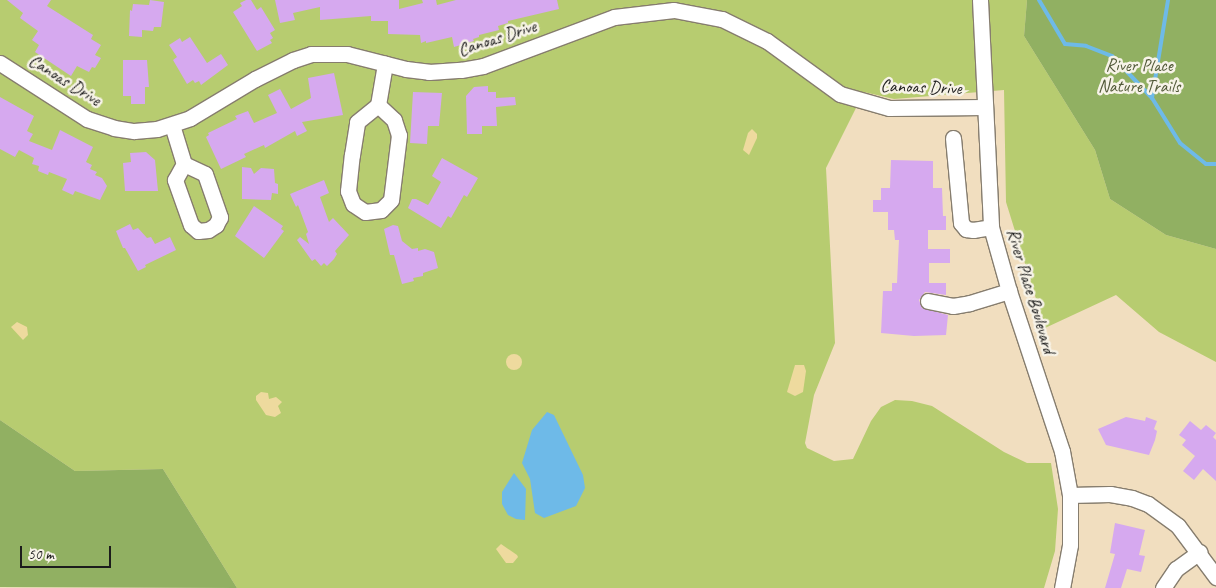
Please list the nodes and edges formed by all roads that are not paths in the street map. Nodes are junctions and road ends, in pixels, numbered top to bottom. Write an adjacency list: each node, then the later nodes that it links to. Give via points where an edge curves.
1 (980, 0): 5 (street, River Place Boulevard)
2 (0, 63): 6 (street, Canoas Drive, via 87,119 134,131)
3 (385, 64): 4 (street); 5 (street, Canoas Drive, via 429,72 483,66 614,16 674,10 722,19 767,41 840,94 890,108); 6 (street, Canoas Drive, via 330,52 293,60)
4 (378, 106): 4 (street, via 357,122 352,155 348,191 353,204 366,212 381,210 391,200 397,153 399,135 394,120)
5 (985, 107): 9 (street, River Place Boulevard)
6 (172, 125): 8 (street)
7 (953, 138): 9 (street, via 961,223 966,229 973,230)
8 (184, 164)
9 (991, 227): 10 (street, River Place Boulevard)
10 (1008, 291): 11 (street, via 953,306); 12 (street, River Place Boulevard, via 1054,424)
11 (928, 301)
12 (1070, 495): 13 (street, via 1110,494 1148,504 1178,526); 15 (street, River Place Boulevard, via 1070,545)
13 (1199, 552): 14 (street); 16 (street, via 1176,569)
14 (1216, 577)
15 (1062, 588)
16 (1163, 588)

